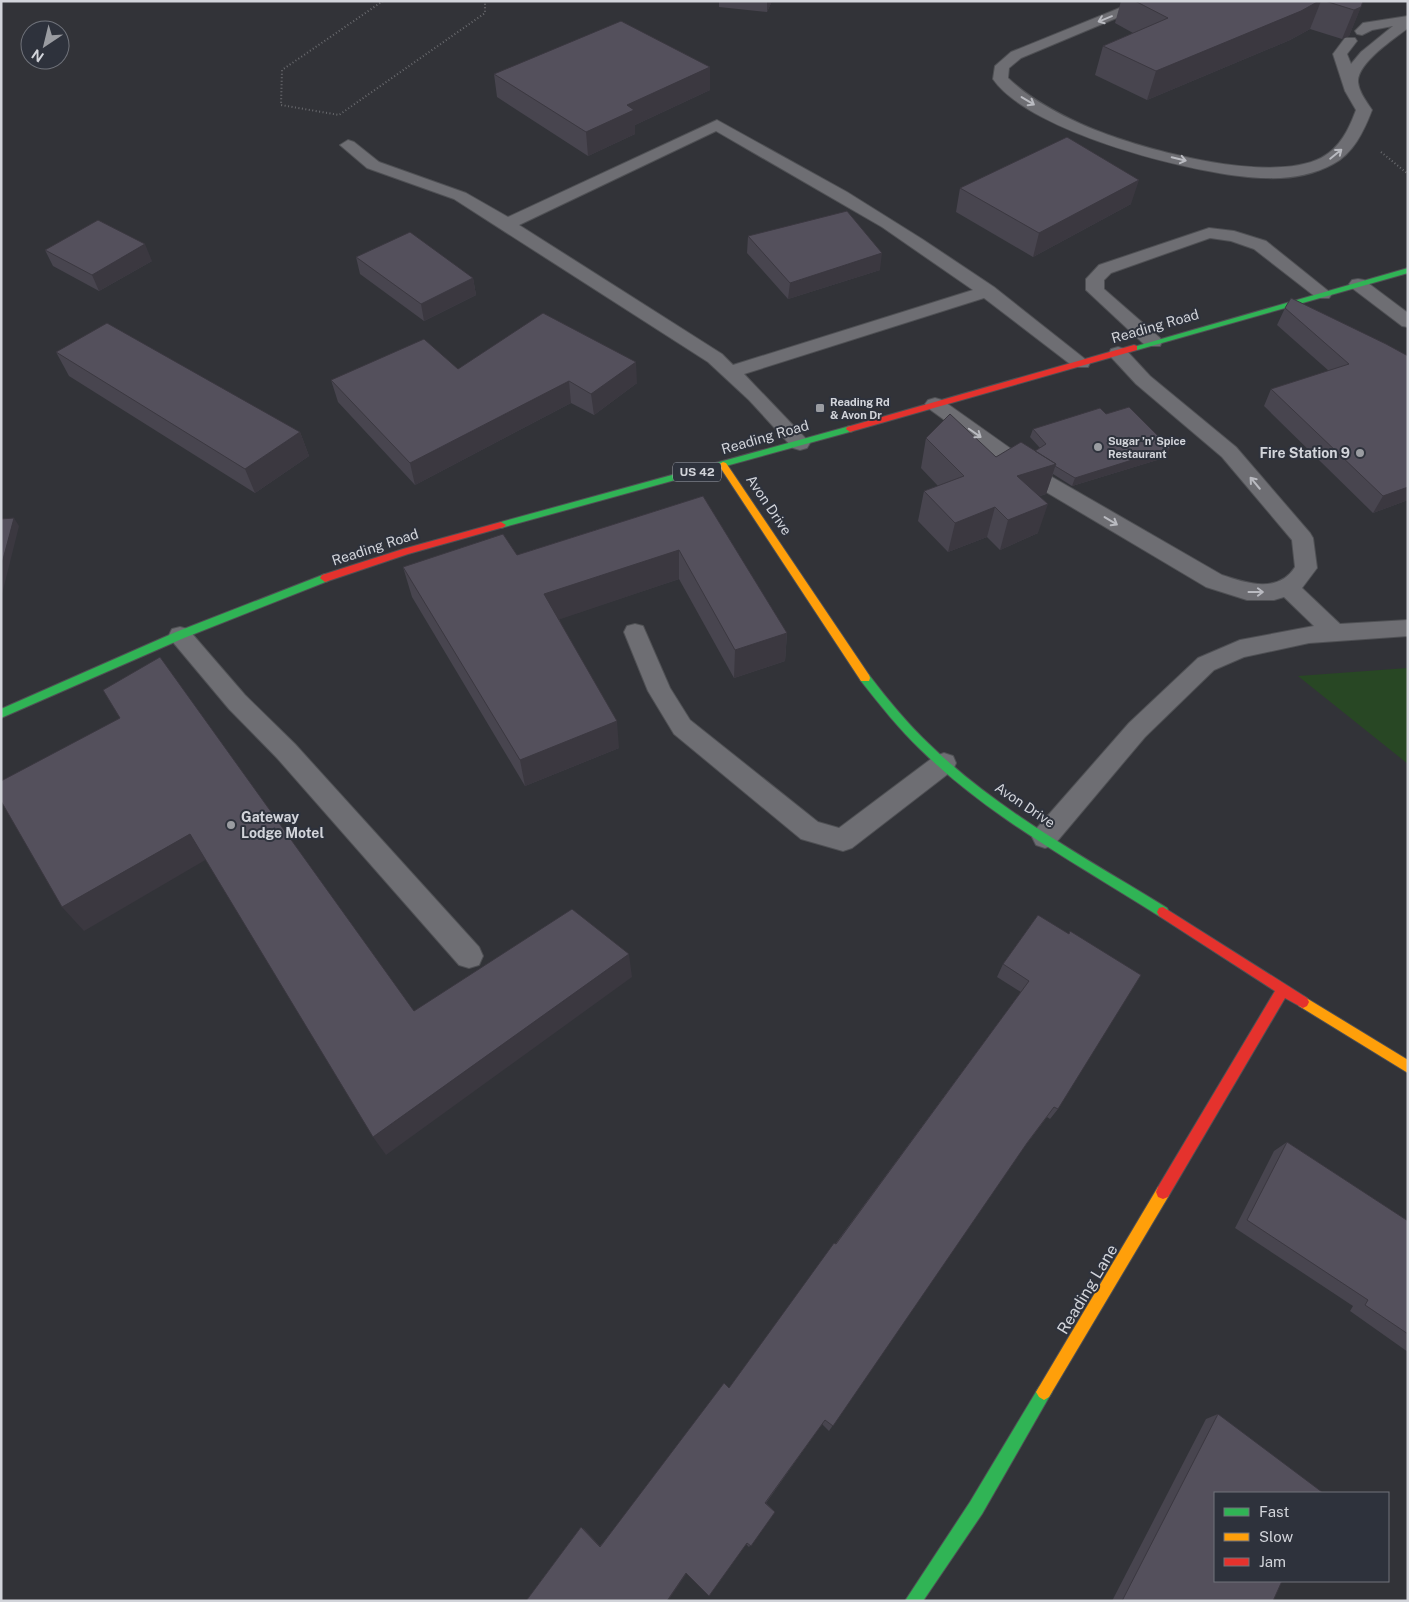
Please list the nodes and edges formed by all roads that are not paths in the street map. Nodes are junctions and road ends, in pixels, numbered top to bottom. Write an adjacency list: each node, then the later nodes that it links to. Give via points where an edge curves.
1 (1150, 1): 5 (lane, one-way to 5, via 1016,55 1002,66 1000,79 1012,91 1066,123 1115,142 1220,170 1258,173 1299,171 1327,161 1344,147 1356,133 1364,110)
2 (1408, 20): 3 (lane, via 1368,26); 5 (lane, via 1356,66)
3 (1362, 31)
4 (1350, 42): 5 (lane, via 1340,54)
5 (1350, 80)
6 (348, 144): 7 (lane, via 373,165 460,196)
7 (508, 224): 10 (lane, via 718,125 779,163 859,206); 16 (lane, via 715,358)
8 (1408, 270): 9 (main road, Reading Road / US 42)
9 (1358, 284): 11 (main road, Reading Road / US 42); 12 (lane)
10 (988, 291): 15 (lane); 16 (lane)
11 (1323, 294): 13 (main road, Reading Road / US 42); 13 (lane, via 1260,245 1234,236 1209,233 1105,269 1095,279 1095,290)
12 (1408, 322)
13 (1153, 342): 14 (main road, Reading Road / US 42)
14 (1118, 352): 15 (main road, Reading Road / US 42); 20 (lane, one-way to 14, via 1306,568 1302,538 1229,452 1144,380)
15 (1081, 363): 17 (main road, Reading Road / US 42)
16 (730, 372): 18 (lane)
17 (935, 404): 18 (main road, Reading Road / US 42); 20 (lane, one-way to 20, via 1038,478 1214,581 1247,592 1274,592)
18 (800, 443): 19 (main road, Reading Road / US 42)
19 (724, 465): 24 (main road, Reading Road / US 42, via 406,551 294,589); 26 (main road, Avon Drive, via 878,697 928,751)
20 (1288, 588): 23 (lane)
21 (1408, 628): 23 (lane)
22 (635, 632): 26 (lane, via 660,691 682,727 810,830 843,840)
23 (1335, 633): 27 (lane, via 1240,649 1206,664 1137,730)
24 (180, 635): 25 (main road, Reading Road / US 42); 28 (lane)
25 (1, 714)
26 (944, 763): 27 (main road, Avon Drive, via 992,802)
27 (1045, 837): 29 (main road, Avon Drive)
28 (469, 956)
29 (1283, 990): 30 (main road, Avon Drive); 31 (main road, Reading Lane, via 976,1508)
30 (1408, 1067)
31 (913, 1601)

